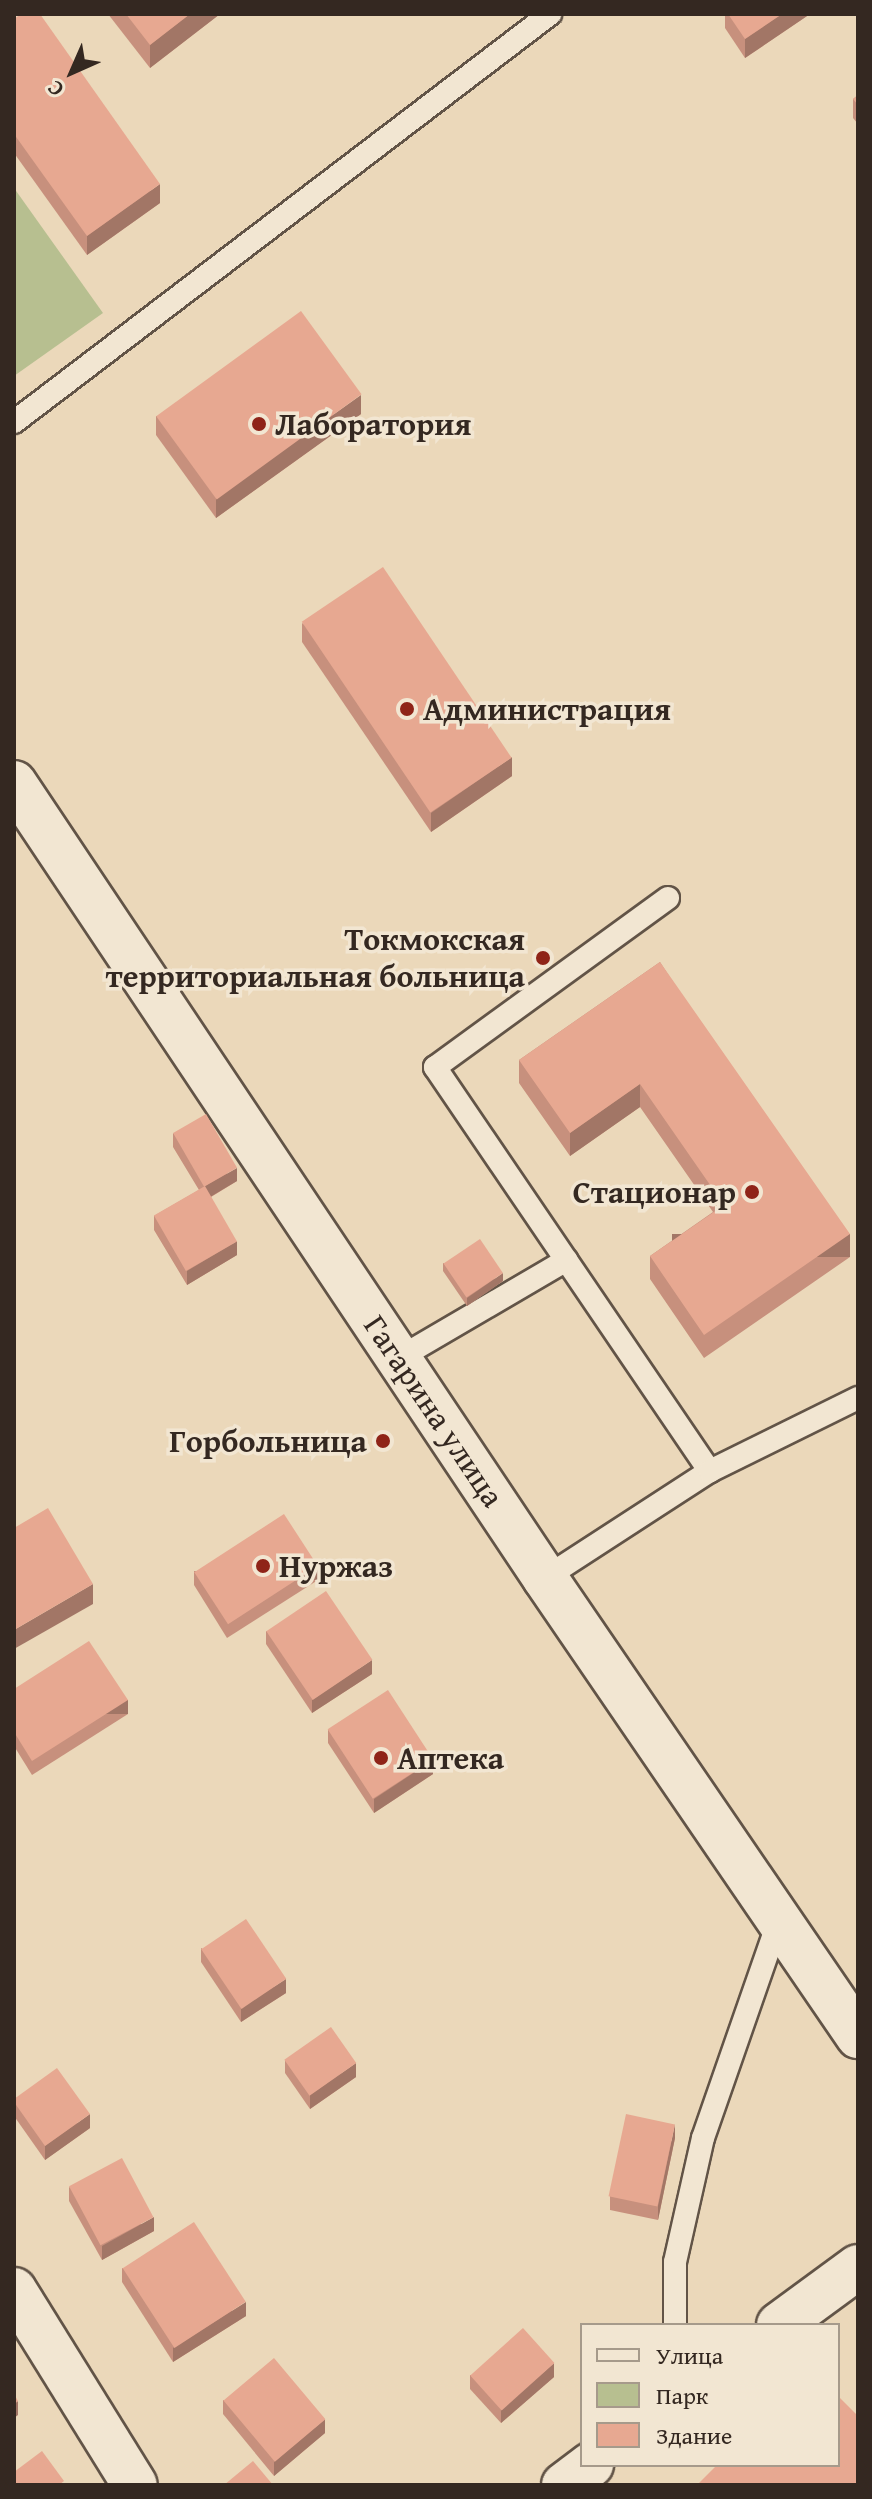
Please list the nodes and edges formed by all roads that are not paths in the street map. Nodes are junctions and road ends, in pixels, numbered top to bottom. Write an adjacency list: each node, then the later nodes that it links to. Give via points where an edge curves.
1 (550, 14): 2 (lane)
2 (14, 422)
3 (14, 783): 6 (main road, Гагарина улица)
4 (668, 898): 5 (lane, via 435,1067)
5 (567, 1260): 6 (lane); 8 (lane)
6 (399, 1358): 9 (main road, Гагарина улица)
7 (858, 1398): 8 (lane)
8 (710, 1471): 9 (lane)
9 (545, 1578): 10 (main road, Гагарина улица)
10 (779, 1920): 11 (main road, Гагарина улица); 14 (lane, via 703,2138 675,2262)
11 (858, 2036)
12 (858, 2267): 15 (main road)
13 (14, 2290): 17 (main road)
14 (675, 2323)
15 (782, 2323)
16 (588, 2467): 18 (main road)
17 (135, 2485)
18 (564, 2485)

